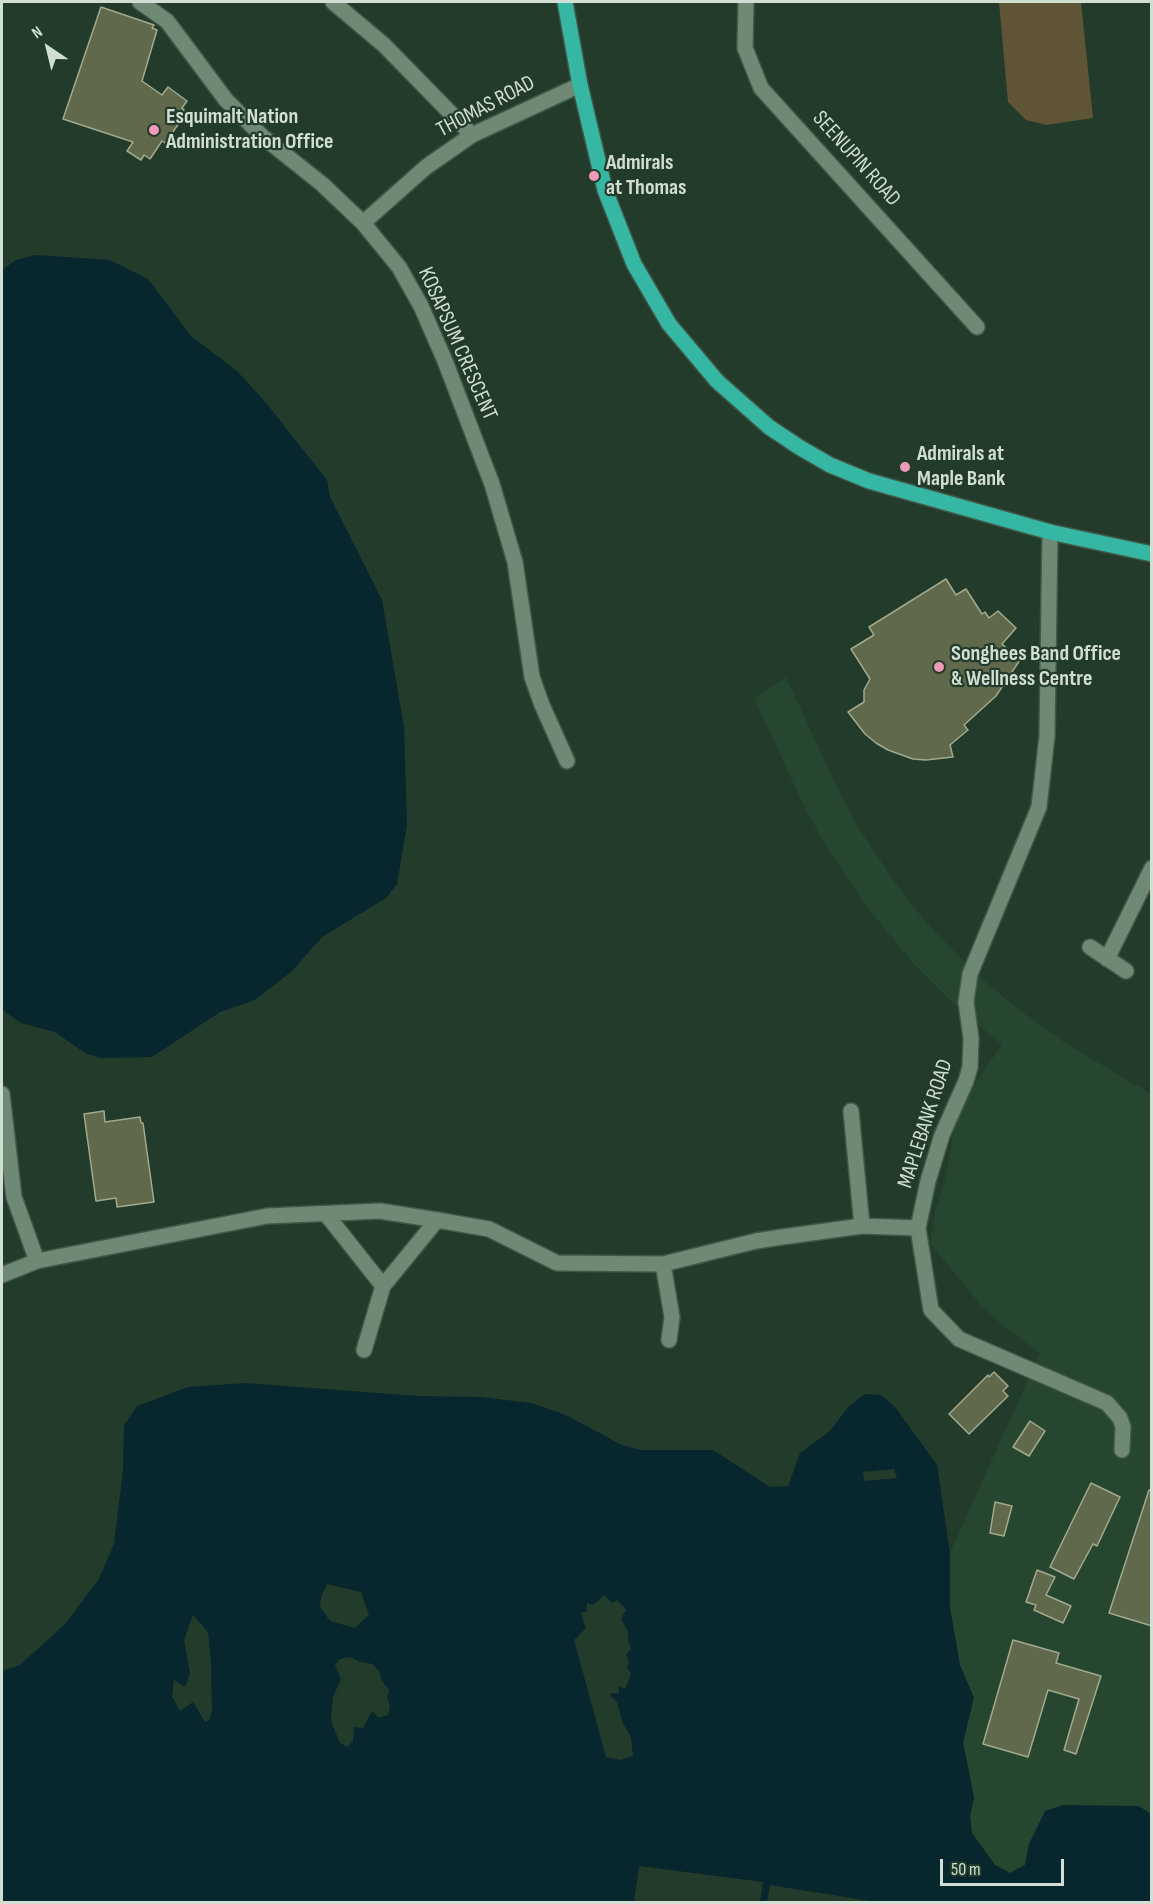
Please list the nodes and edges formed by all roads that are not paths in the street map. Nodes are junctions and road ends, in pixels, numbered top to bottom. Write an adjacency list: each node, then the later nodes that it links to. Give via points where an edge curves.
1 (140, 2): 7 (street, KOSAPSUM CRESCENT, via 167,21 234,108 263,137)
2 (333, 2): 6 (street, via 384,45)
3 (565, 2): 5 (main road)
4 (746, 2): 8 (street, SEENUPIN ROAD, via 745,48 761,88)
5 (580, 85): 6 (street, THOMAS ROAD); 9 (main road, via 605,190 634,264 669,324 717,381 770,427 830,465 869,481)
6 (471, 135): 7 (street, THOMAS ROAD, via 426,167)
7 (363, 223): 11 (street, KOSAPSUM CRESCENT, via 399,267 445,360 492,484 515,562 532,677)
8 (977, 327)
9 (1050, 532): 10 (main road); 21 (street, MAPLEBANK ROAD, via 1047,736 1039,807 970,974 966,1002 972,1038 970,1067 942,1135)
10 (1152, 554)
11 (567, 761)
12 (1152, 868): 14 (street)
13 (1090, 947): 14 (street)
14 (1107, 959): 15 (street)
15 (1126, 971)
16 (2, 1094): 22 (street, via 14,1197)
17 (851, 1111): 20 (street)
18 (326, 1214): 19 (street, via 380,1211); 22 (street, via 267,1216); 25 (street)
19 (437, 1220): 23 (street, via 489,1229 557,1263); 25 (street)
20 (862, 1226): 21 (street); 23 (street, via 756,1241)
21 (918, 1228): 28 (street, MAPLEBANK ROAD, via 931,1310 959,1339 1107,1403 1123,1427)
22 (37, 1261): 24 (street)
23 (663, 1264): 26 (street, via 672,1317)
24 (2, 1275)
25 (383, 1286): 27 (street)
26 (669, 1341)
27 (364, 1350)
28 (1122, 1450)

